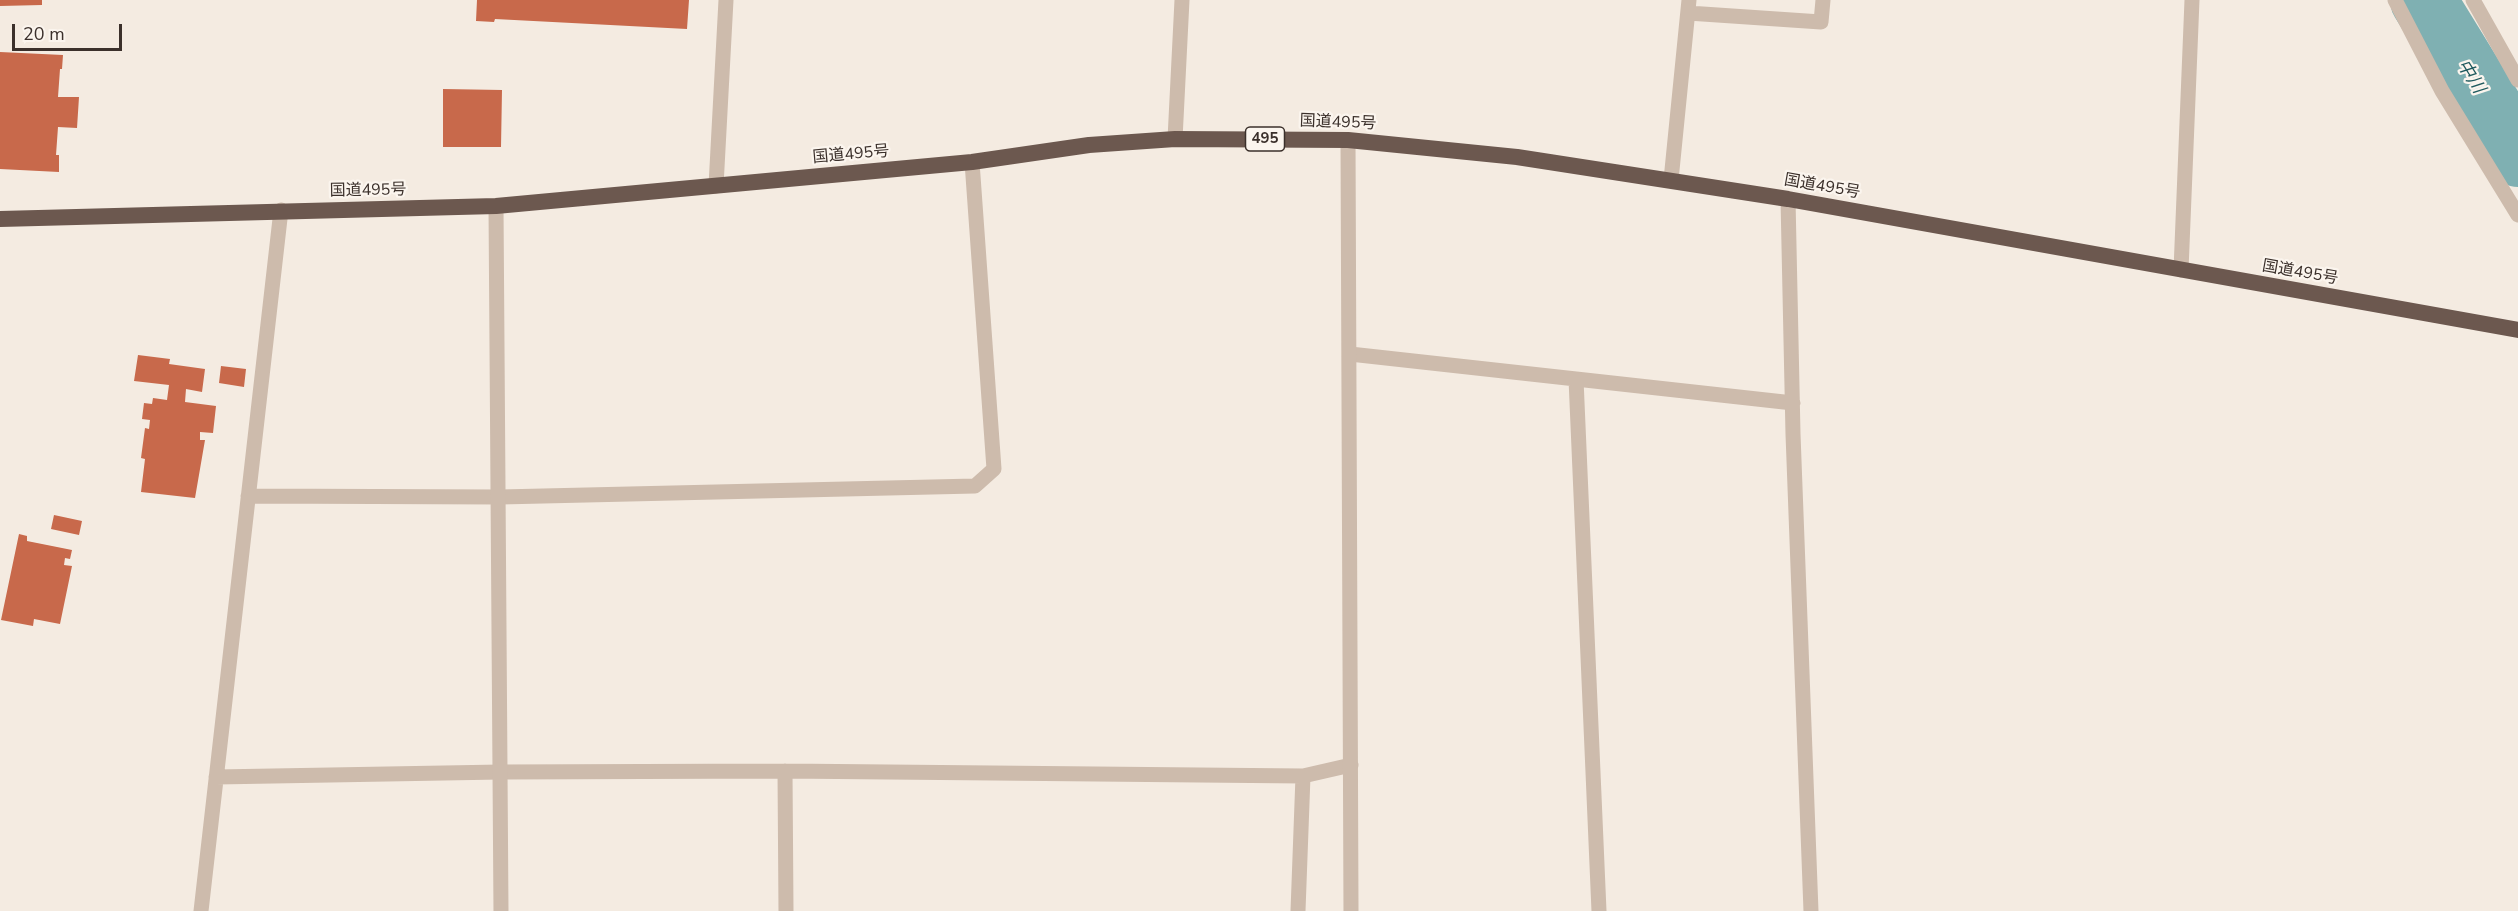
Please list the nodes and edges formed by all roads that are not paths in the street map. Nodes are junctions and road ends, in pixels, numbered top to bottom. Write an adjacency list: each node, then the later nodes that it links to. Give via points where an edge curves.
1 (726, 0): 13 (street)
2 (1182, 0): 9 (street)
3 (1823, 0): 7 (street, via 1821,22)
4 (2192, 0): 19 (street)
5 (2395, 0): 17 (street, via 2442,91)
6 (2473, 0): 8 (street)
7 (1689, 7): 12 (street)
8 (2518, 80)
9 (1174, 139): 10 (highway, 国道495号 / 495); 11 (highway, 国道495号 / 495, via 1089,145)
10 (1348, 140): 12 (highway, 国道495号 / 495, via 1517,157); 21 (street)
11 (972, 162): 13 (highway, 国道495号 / 495); 25 (street, via 994,469 975,486)
12 (1671, 180): 14 (highway, 国道495号 / 495)
13 (716, 186): 15 (highway, 国道495号 / 495)
14 (1788, 199): 19 (highway, 国道495号 / 495); 23 (street)
15 (496, 206): 16 (highway, 国道495号 / 495); 25 (street)
16 (281, 210): 18 (highway, 国道495号 / 495); 24 (street)
17 (2518, 215)
18 (0, 219)
19 (2181, 270): 20 (highway, 国道495号 / 495)
20 (2518, 330)
21 (1350, 354): 22 (street); 26 (street)
22 (1576, 379): 23 (street); 36 (street)
23 (1793, 403): 37 (street)
24 (248, 496): 25 (street); 30 (street)
25 (500, 497): 28 (street)
26 (1351, 765): 29 (street); 35 (street)
27 (785, 771): 28 (street); 29 (street); 33 (street)
28 (501, 772): 30 (street); 32 (street)
29 (1303, 776): 34 (street)
30 (216, 777): 31 (street)
31 (201, 911)
32 (501, 911)
33 (786, 911)
34 (1298, 911)
35 (1351, 911)
36 (1599, 911)
37 (1811, 911)

